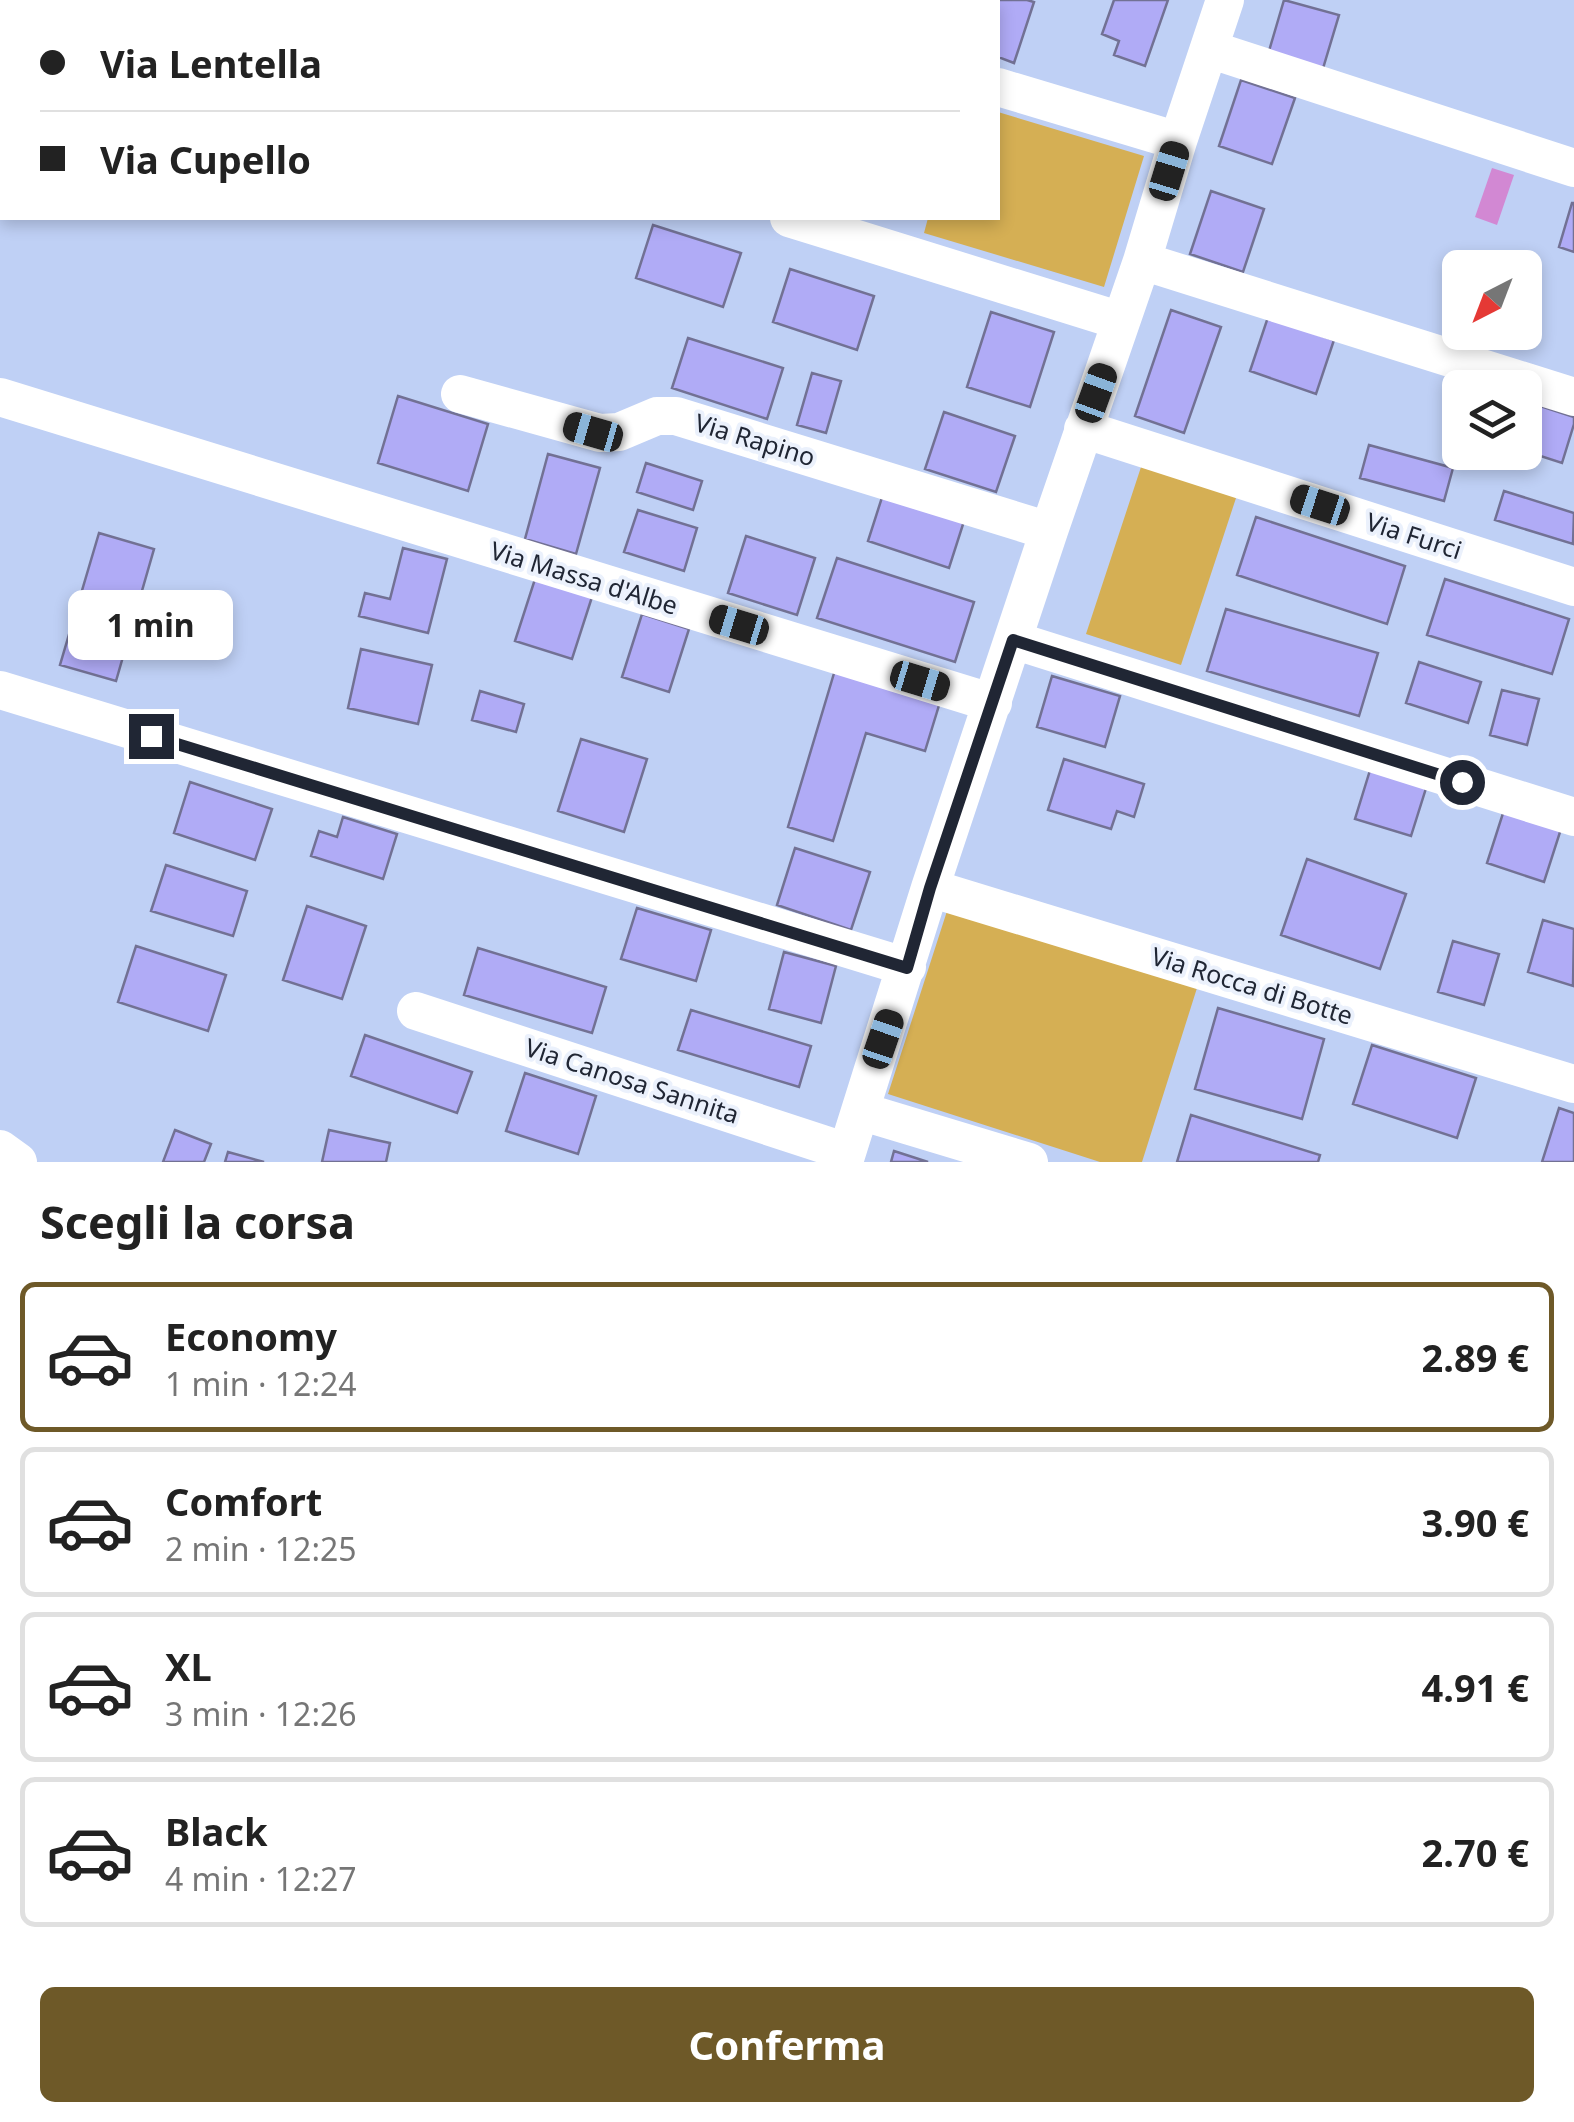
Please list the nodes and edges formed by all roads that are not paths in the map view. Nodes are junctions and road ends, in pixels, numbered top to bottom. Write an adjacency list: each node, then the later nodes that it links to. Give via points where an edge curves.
1 (1225, 0): 2 (street)
2 (1209, 49): 4 (street); 5 (street)
3 (1000, 88): 4 (street)
4 (1178, 142): 7 (street)
5 (1574, 168)
6 (796, 220): 8 (street)
7 (1142, 261): 8 (street); 11 (street)
8 (1121, 322): 12 (street)
9 (460, 394): 13 (street, Via Rapino, via 600,433 676,416)
10 (0, 397): 17 (street, Via Massa d'Albe)
11 (1574, 397)
12 (1084, 429): 13 (street); 14 (street, Via Furci)
13 (1049, 531): 15 (street)
14 (1574, 587)
15 (1013, 640): 17 (street); 18 (street)
16 (0, 690): 20 (street)
17 (994, 703): 19 (street)
18 (1574, 817)
19 (930, 888): 20 (street); 22 (street, Via Rocca di Botte)
20 (907, 968): 23 (street)
21 (416, 1010): 25 (street, Via Canosa Sannita)
22 (1574, 1084)
23 (860, 1111): 25 (street); 27 (street)
24 (0, 1149): 26 (street)
25 (846, 1157)
26 (18, 1162)
27 (1029, 1162)

